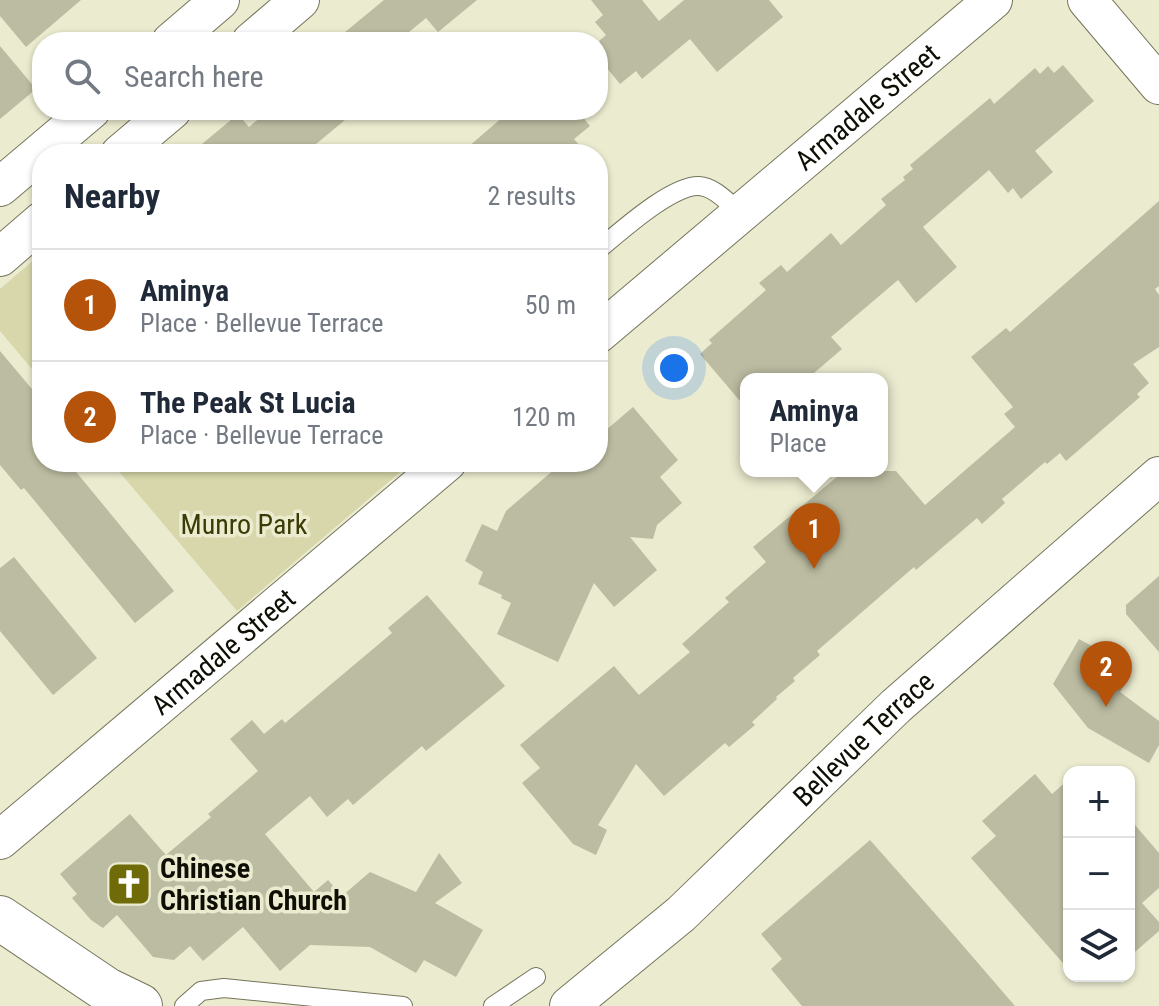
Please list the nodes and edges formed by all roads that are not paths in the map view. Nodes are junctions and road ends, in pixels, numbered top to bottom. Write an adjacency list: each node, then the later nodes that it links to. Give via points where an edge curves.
1 (220, 0): 5 (street)
2 (300, 0): 6 (street)
3 (993, 0): 14 (street, Armadale Street)
4 (1087, 0): 7 (street)
5 (183, 32)
6 (263, 32)
7 (1159, 85)
8 (79, 120): 10 (street)
9 (160, 120): 11 (street)
10 (51, 144)
11 (132, 144)
12 (32, 160): 13 (street)
13 (0, 187)
14 (741, 213): 16 (lane, via 701,186 685,188); 18 (street, Armadale Street)
15 (32, 230): 17 (street)
16 (608, 242)
17 (0, 257)
18 (608, 326)
19 (435, 472): 21 (street, Armadale Street)
20 (1159, 476): 28 (street, Bellevue Terrace, via 896,706 681,914)
21 (0, 840)
22 (0, 918): 24 (street, via 107,990)
23 (536, 977): 27 (lane)
24 (140, 1006)
25 (184, 1006): 26 (lane, via 201,991 224,988)
26 (403, 1006)
27 (493, 1006)
28 (569, 1006)

